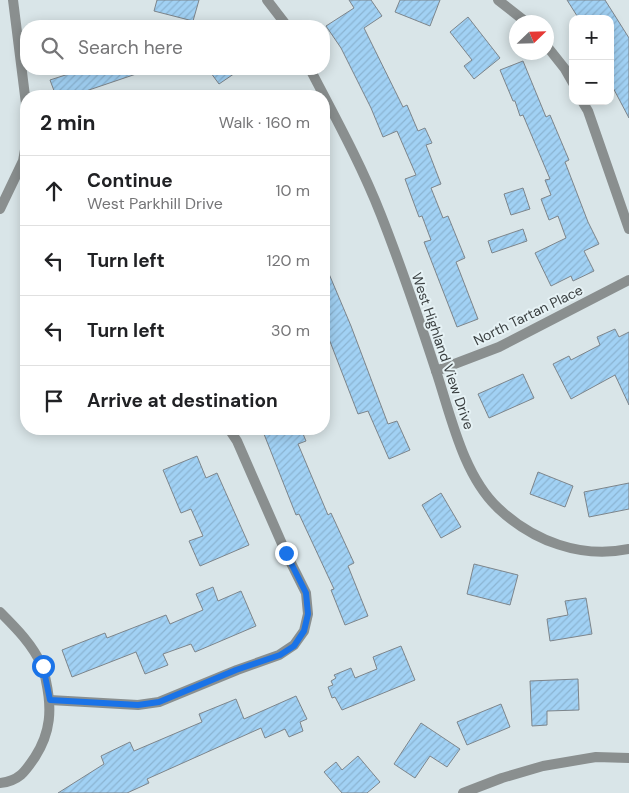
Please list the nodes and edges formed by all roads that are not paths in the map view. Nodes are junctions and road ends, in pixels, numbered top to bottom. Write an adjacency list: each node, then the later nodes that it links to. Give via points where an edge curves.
1 (13, 0): 7 (street)
2 (267, 0): 5 (street)
3 (498, 0): 4 (street)
4 (517, 15)
5 (282, 20)
6 (554, 55): 10 (street)
7 (20, 56)
8 (22, 75): 11 (street)
9 (313, 75): 12 (street, West Highland View Drive)
10 (569, 76)
11 (24, 90)
12 (321, 90)
13 (584, 105): 17 (street)
14 (330, 107): 19 (street, West Highland View Drive, via 381,214)
15 (20, 167): 16 (street)
16 (0, 209)
17 (629, 229)
18 (629, 280): 19 (street, North Tartan Place, via 499,347)
19 (436, 371): 21 (street, West Highland View Drive, via 474,477 497,507 528,531 556,545 588,552)
20 (234, 435): 23 (street, via 306,593 308,614 304,631 294,646 280,655 159,702 138,705)
21 (629, 549)
22 (0, 612): 23 (street, via 21,633 43,666)
23 (50, 700): 25 (street, via 48,731 38,753 24,774 10,782)
24 (629, 758): 26 (street, via 596,757 543,766)
25 (0, 783)
26 (463, 793)

